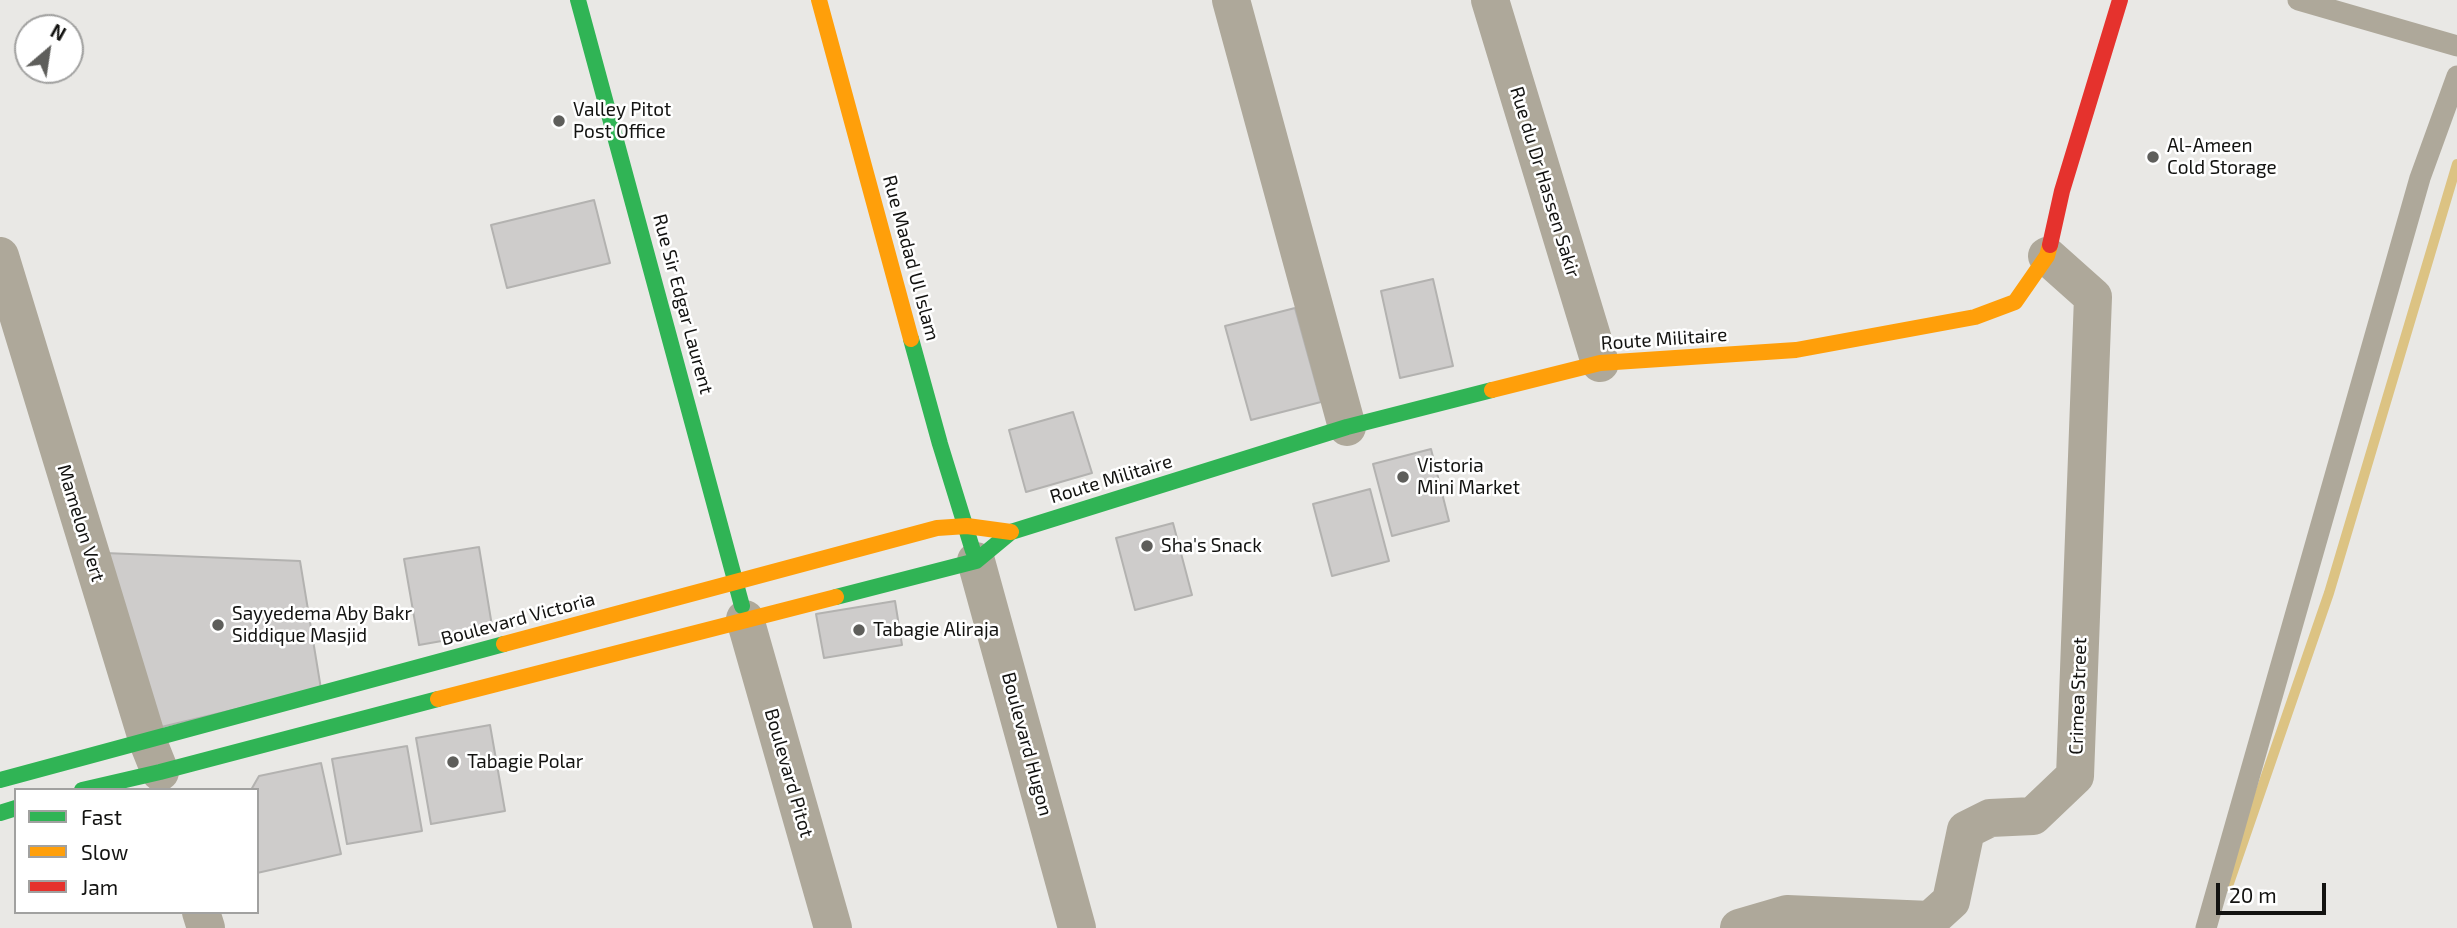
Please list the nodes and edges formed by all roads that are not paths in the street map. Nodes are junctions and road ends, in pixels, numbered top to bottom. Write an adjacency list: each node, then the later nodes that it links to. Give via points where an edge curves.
1 (578, 0): 15 (main road, Rue Sir Edgar Laurent)
2 (819, 0): 14 (main road, Rue Madad Ul Islam, via 940,444)
3 (1231, 0): 12 (street)
4 (1490, 0): 11 (street, Rue du Dr Hassen Sakir)
5 (2120, 0): 10 (main road, Route Militaire)
6 (2298, 0): 7 (lane)
7 (2457, 46)
8 (2457, 76): 24 (lane, via 2420,178)
9 (0, 256): 17 (street, Mamelon Vert)
10 (2047, 256): 11 (main road, Route Militaire, via 2015,302 1975,317 1796,350); 20 (street, Crimea Street, via 2093,297 2074,776 2033,816 1990,818 1966,830 1951,901)
11 (1600, 363): 12 (main road, Route Militaire)
12 (1347, 427): 13 (main road, Route Militaire)
13 (1011, 532): 14 (main road, Route Militaire); 14 (main road, Route Militaire)
14 (972, 543): 15 (main road, Boulevard Victoria, via 937,528); 16 (main road, Boulevard Victoria); 22 (street, Boulevard Hugon)
15 (736, 580): 16 (main road, Rue Sir Edgar Laurent); 17 (main road, Boulevard Victoria)
16 (745, 619): 17 (main road, Boulevard Victoria); 21 (street, Boulevard Pitot)
17 (158, 768): 18 (main road, Boulevard Victoria, via 116,747); 19 (main road, Boulevard Victoria)
18 (0, 780)
19 (89, 788)
20 (1930, 924): 23 (street, Crimea Street, via 1787,914)
21 (832, 928)
22 (1077, 928)
23 (1739, 928)
24 (2206, 928)

